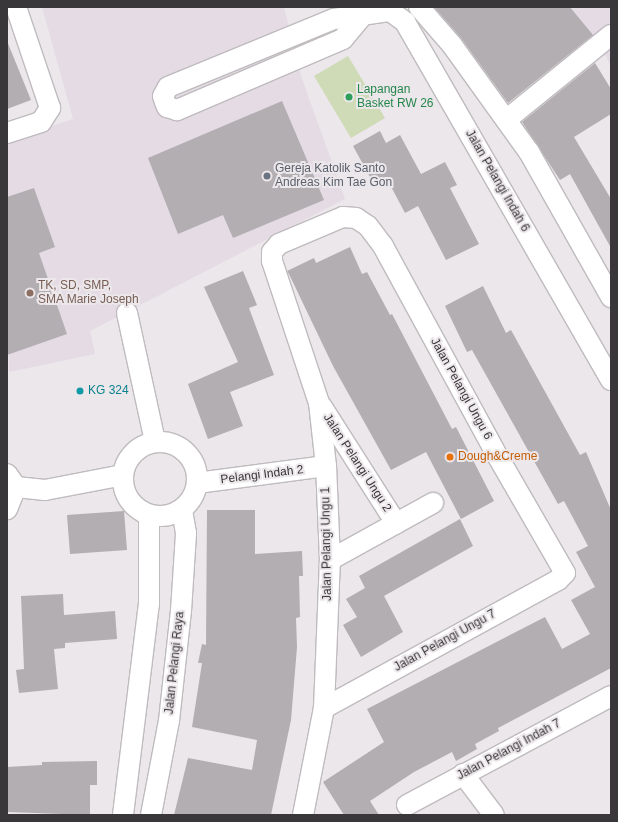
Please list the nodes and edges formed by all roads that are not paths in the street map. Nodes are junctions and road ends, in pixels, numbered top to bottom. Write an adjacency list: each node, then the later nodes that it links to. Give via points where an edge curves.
1 (16, 7): 6 (street, via 50,108 41,122)
2 (419, 7): 5 (street, via 452,45)
3 (363, 15): 3 (street, Jalan Pelangi Indah 6, via 344,39 177,110 167,107 163,96 168,87 334,19); 10 (street, Jalan Pelangi Indah 6, via 390,11 405,22)
4 (611, 35): 5 (street)
5 (506, 120): 8 (street, via 530,152)
6 (7, 133)
7 (368, 226): 11 (street, Jalan Pelangi Ungu 1, via 356,218 343,217 279,244 272,252 275,278); 23 (street, Jalan Pelangi Ungu 6, via 383,246 494,450)
8 (609, 289)
9 (127, 313): 12 (street)
10 (611, 380)
11 (319, 403): 13 (street, Jalan Pelangi Ungu 1); 21 (street, Jalan Pelangi Ungu 2)
12 (155, 442): 14 (street, via 133,453); 16 (street, via 178,445 186,452 197,472)
13 (326, 466): 16 (street, Pelangi Indah 2); 22 (street, Jalan Pelangi Ungu 1)
14 (123, 475): 15 (street, via 45,490); 20 (street, via 128,498 135,507)
15 (11, 480): 18 (street)
16 (197, 483): 19 (street, via 194,494)
17 (433, 504): 21 (street)
18 (7, 509)
19 (182, 510): 20 (street, via 167,515); 29 (street, Jalan Pelangi Raya, via 186,533 181,611 169,721)
20 (149, 515): 28 (street, via 149,604)
21 (396, 523): 22 (street)
22 (330, 560): 25 (street, Jalan Pelangi Ungu 1)
23 (565, 573): 25 (street, Jalan Pelangi Ungu 7, via 558,580)
24 (611, 696): 26 (street, Jalan Pelangi Indah 7)
25 (324, 708): 30 (street, Jalan Pelangi Ungu 1)
26 (463, 774): 27 (street, Jalan Pelangi Indah 7); 31 (street)
27 (407, 805)
28 (123, 815)
29 (151, 815)
30 (303, 815)
31 (494, 815)

